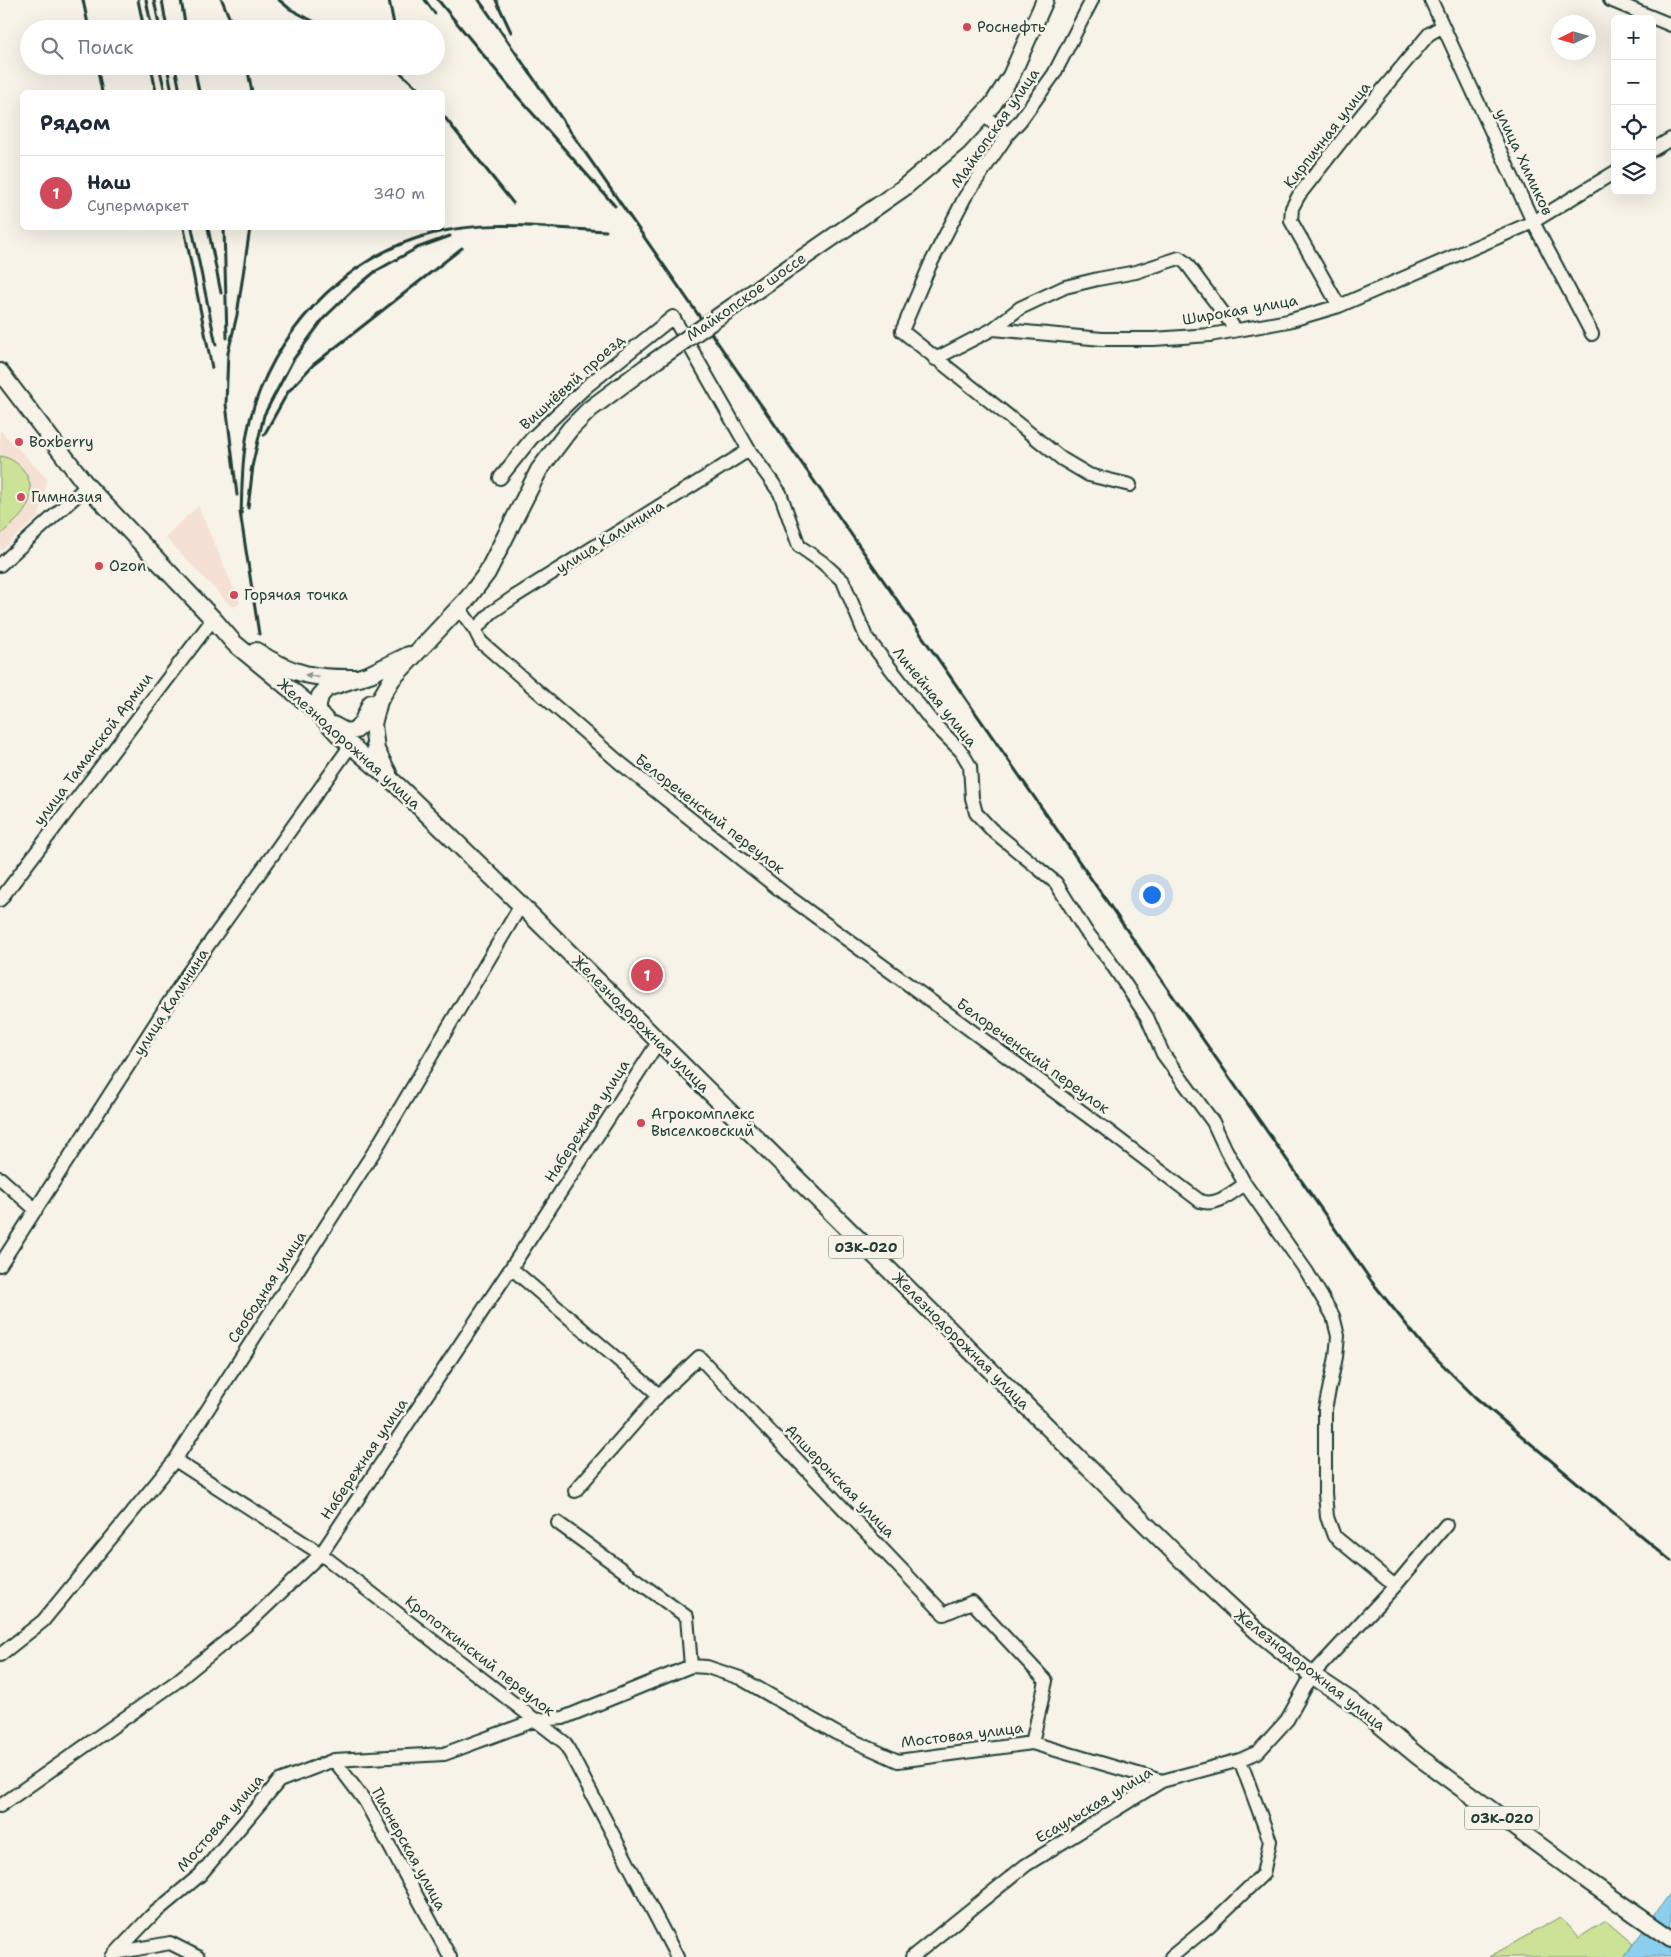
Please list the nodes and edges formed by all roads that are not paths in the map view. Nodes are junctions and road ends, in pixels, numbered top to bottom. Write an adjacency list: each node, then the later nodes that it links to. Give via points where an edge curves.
1 (1044, 0): 7 (main road, Майкопское шоссе, via 1012,76)
2 (1092, 0): 8 (street, Майкопская улица, via 1054,74)
3 (1431, 0): 6 (street, улица Химиков)
4 (1610, 0): 5 (street)
5 (1671, 25)
6 (1443, 26): 12 (street, улица Химиков); 13 (street, Кирпичная улица, via 1429,34 1370,105 1292,208 1291,221)
7 (984, 115): 8 (street); 25 (main road, Майкопское шоссе, bridge, via 958,142 902,189 590,409 570,428 539,470 487,573)
8 (1008, 134): 18 (street, Майкопская улица, via 965,197 930,265 902,331)
9 (1671, 139): 10 (street)
10 (1656, 148)
11 (1611, 174): 12 (street, Широкая улица)
12 (1533, 222): 13 (street, Широкая улица); 17 (street, улица Химиков)
13 (1339, 306): 16 (street, Широкая улица, via 1288,321)
14 (673, 317): 20 (street, Линейная улица); 21 (street, Вишнёвый проезд, via 587,386 531,439)
15 (993, 329): 16 (street, Широкая улица, via 1119,339 1210,335); 16 (street, via 1020,308 1065,287 1136,272 1179,258); 18 (street)
16 (1236, 330)
17 (1592, 334)
18 (935, 359): 22 (street, via 1062,459 1089,475)
19 (0, 372): 23 (main road, Железнодорожная улица)
20 (749, 450): 27 (street, улица Калинина, via 514,597 492,612); 38 (street, Линейная улица, via 780,493 799,546 843,581 866,637 933,723 961,751 970,766 976,813 1056,883 1147,1017 1163,1054 1213,1122)
21 (500, 478)
22 (1130, 485)
23 (87, 486): 24 (street); 26 (main road, Железнодорожная улица)
24 (0, 566)
25 (459, 608): 27 (street, Белореченский переулок); 28 (main road)
26 (214, 620): 29 (main road, one-way to 26, via 320,678 298,674 258,652); 31 (main road, Железнодорожная улица, via 234,643); 34 (street, улица Таманской Армии)
27 (475, 630): 38 (street, Белореченский переулок, via 481,642 619,762 785,894 1200,1201 1215,1203)
28 (417, 650): 29 (main road); 30 (main road)
29 (360, 678): 31 (main road, via 327,688 318,704)
30 (392, 679): 31 (main road, via 375,695 356,730 346,732); 33 (main road, via 376,707 373,733 378,757)
31 (323, 717): 32 (main road, Железнодорожная улица / 03К-020)
32 (351, 745): 33 (main road, Железнодорожная улица / 03К-020); 39 (street, улица Калинина, via 186,976)
33 (398, 786): 35 (main road, Железнодорожная улица / 03К-020)
34 (0, 900)
35 (521, 905): 36 (main road, Железнодорожная улица / 03К-020); 43 (street, Свободная улица, via 377,1148)
36 (659, 1041): 41 (street, Набережная улица); 51 (main road, Железнодорожная улица / 03К-020, via 1199,1577 1256,1631)
37 (0, 1178): 39 (street)
38 (1245, 1184): 48 (street, via 1307,1272 1333,1316 1338,1336 1325,1409 1325,1493 1327,1517 1334,1536)
39 (36, 1210): 40 (street, улица Калинина)
40 (0, 1265)
41 (511, 1268): 42 (street); 47 (street, Набережная улица)
42 (659, 1395): 44 (street, Апшеронская улица); 53 (street, Апшеронская улица, via 699,1357 944,1614 972,1602 1046,1681)
43 (175, 1460): 47 (street, Кропоткинский переулок); 49 (street, Свободная улица, via 43,1621)
44 (576, 1491)
45 (558, 1523): 50 (street, via 687,1617)
46 (1446, 1525): 48 (street, Есаульская улица)
47 (321, 1554): 52 (street, Кропоткинский переулок); 57 (street, Набережная улица, via 250,1622 176,1682)
48 (1396, 1586): 51 (street, Есаульская улица)
49 (0, 1655)
50 (692, 1666): 52 (street, Мостовая улица, via 563,1718); 53 (street, Мостовая улица, via 707,1667 740,1678 836,1733 898,1760)
51 (1312, 1675): 55 (street, Есаульская улица, via 1287,1720 1258,1752); 58 (main road, Железнодорожная улица / 03К-020, via 1419,1757)
52 (536, 1720): 54 (street, Мостовая улица, via 444,1754); 62 (street, Кропоткинский переулок, via 566,1743)
53 (1032, 1743): 56 (street, Мостовая улица)
54 (334, 1760): 59 (street, Мостовая улица, via 279,1781 200,1875 150,1916); 61 (street, Пионерская улица, via 366,1801)
55 (1240, 1760): 56 (street, Есаульская улица); 64 (street, via 1270,1841 1263,1874)
56 (1162, 1781): 63 (street, Есаульская улица, via 1026,1865)
57 (0, 1806)
58 (1671, 1939)
59 (113, 1955): 60 (street, via 170,1943)
60 (198, 1957)
61 (450, 1957)
62 (677, 1957)
63 (912, 1957)
64 (1171, 1957)

